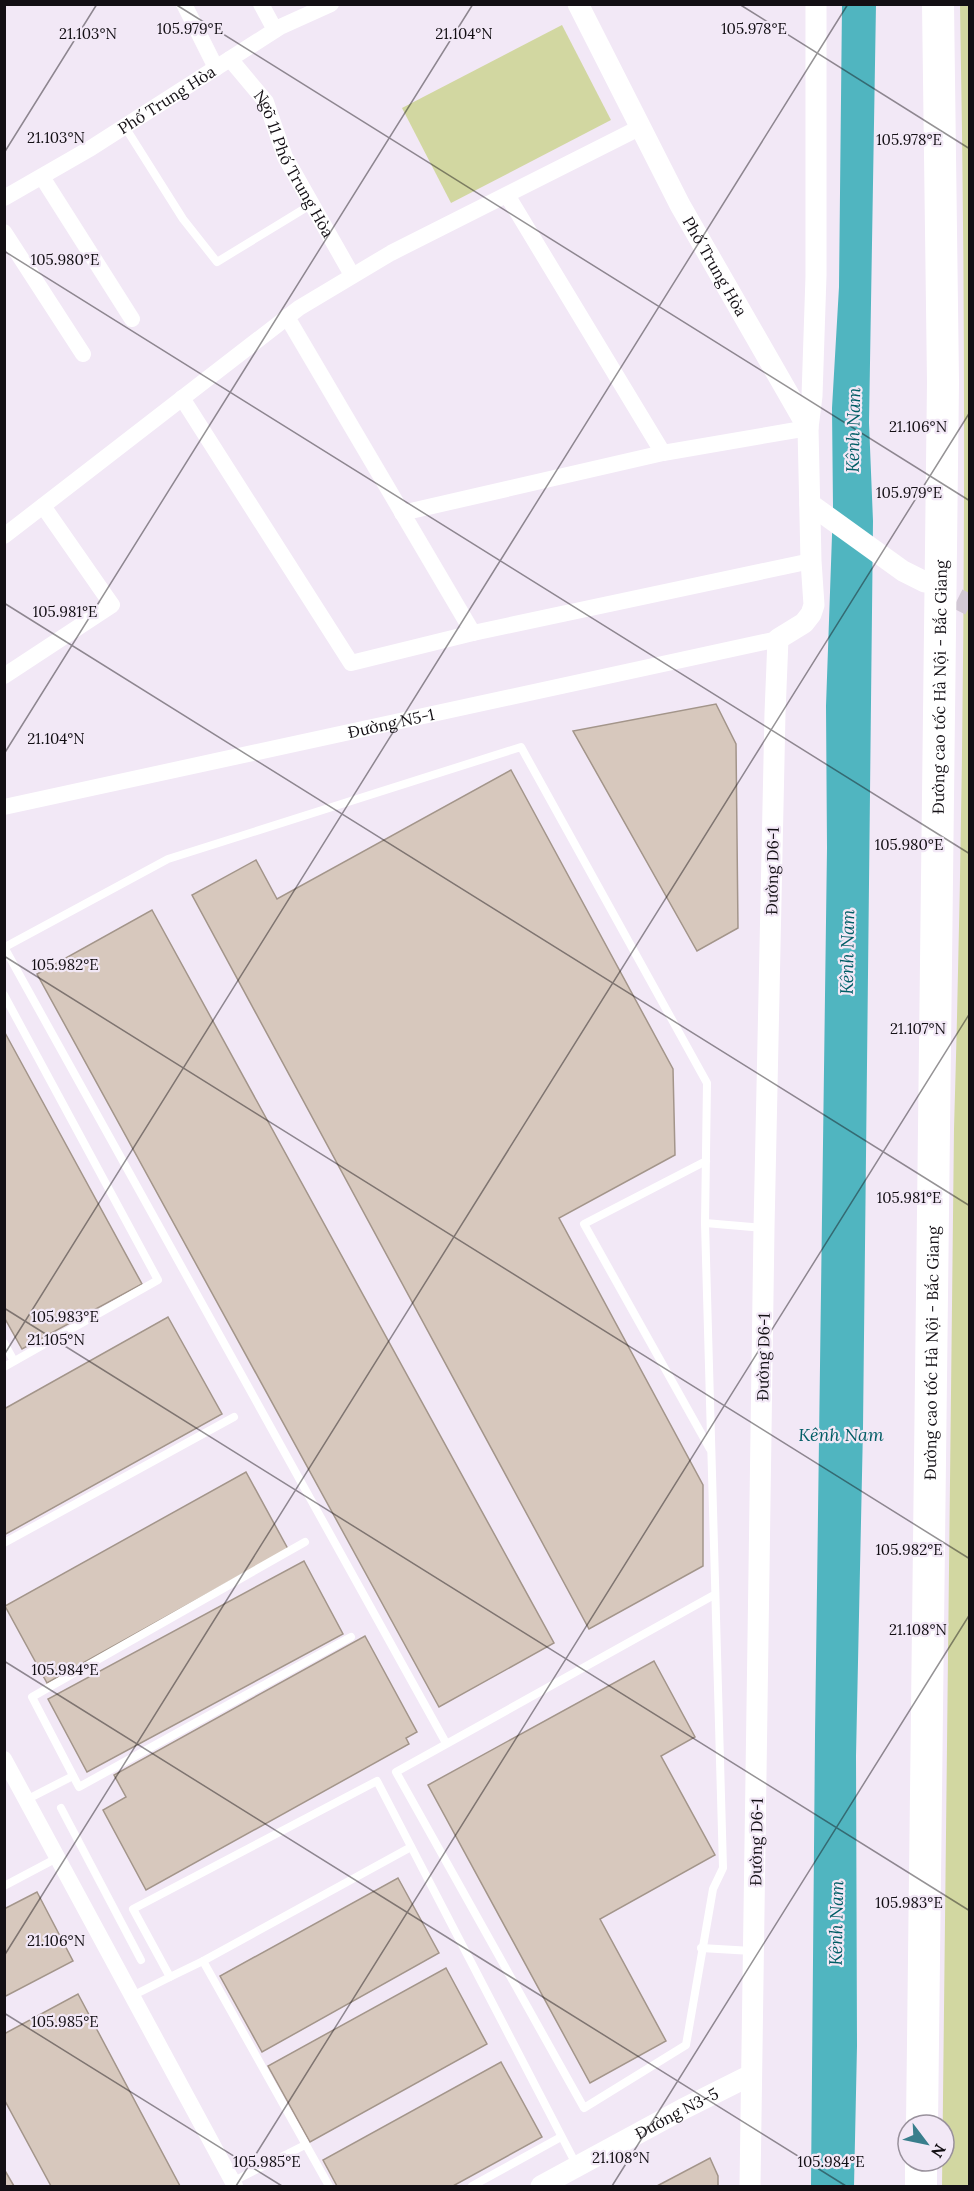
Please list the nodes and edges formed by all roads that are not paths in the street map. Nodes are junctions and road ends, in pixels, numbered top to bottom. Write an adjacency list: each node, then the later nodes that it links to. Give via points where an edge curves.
1 (184, 4): 8 (street, Ngõ 11 Phố Trung Hòa)
2 (261, 4): 7 (street)
3 (578, 4): 10 (street, Phố Trung Hòa)
4 (816, 4): 21 (street, via 816,276 813,396)
5 (938, 4): 62 (highway, Đường cao tốc Hà Nội - Bắc Giang, via 943,381)
6 (327, 5): 7 (street, Phố Trung Hòa)
7 (275, 30): 8 (street, Phố Trung Hòa)
8 (223, 64): 9 (street, Phố Trung Hòa); 14 (street, Ngõ 11 Phố Trung Hòa, via 266,102 285,157)
9 (125, 127): 11 (street, Phố Trung Hòa); 14 (lane, via 183,219 217,262)
10 (641, 127): 12 (street); 21 (street, Phố Trung Hòa, via 680,205)
11 (42, 177): 13 (street, Phố Trung Hòa); 18 (street)
12 (507, 195): 16 (street); 22 (street)
13 (4, 198)
14 (312, 204): 16 (street, Ngõ 11 Phố Trung Hòa)
15 (4, 232): 19 (street)
16 (352, 275): 17 (street)
17 (286, 317): 20 (street); 25 (street)
18 (132, 319)
19 (82, 354)
20 (182, 398): 24 (street); 29 (street, via 351,663)
21 (808, 428): 22 (street); 23 (street, Phố Trung Hòa)
22 (663, 453): 25 (street)
23 (810, 504): 27 (street, Phố Trung Hòa); 28 (street, via 903,571)
24 (43, 506): 26 (street); 31 (street, via 112,605)
25 (402, 513): 29 (street)
26 (4, 536)
27 (811, 561): 29 (street); 30 (street, Phố Trung Hòa, via 811,614)
28 (925, 582)
29 (473, 633)
30 (778, 639): 32 (street, Đường N5-1); 37 (street, Đường D6-1)
31 (4, 676)
32 (4, 807)
33 (5, 947): 35 (lane, via 168,859 521,747 707,1083); 47 (lane)
34 (4, 996): 39 (lane, via 158,1280)
35 (706, 1161): 36 (lane); 42 (lane, via 584,1224)
36 (705, 1223): 37 (lane); 42 (lane)
37 (764, 1228): 56 (street, Đường D6-1)
38 (4, 1343): 39 (lane)
39 (14, 1361): 40 (lane)
40 (4, 1367)
41 (234, 1417): 44 (lane)
42 (711, 1450): 45 (lane)
43 (305, 1542): 49 (lane, via 32,1697)
44 (4, 1543)
45 (714, 1595): 47 (lane); 55 (lane, via 723,1868 713,1889)
46 (351, 1637): 49 (lane, via 79,1787)
47 (446, 1743): 55 (lane, via 396,1772 584,2108 686,2045)
48 (4, 1759): 50 (street)
49 (73, 1776): 50 (lane)
50 (26, 1800): 53 (street)
51 (61, 1808): 57 (lane)
52 (411, 1847): 58 (lane); 59 (lane, via 377,1781 133,1909); 63 (lane)
53 (57, 1858): 54 (lane); 60 (street)
54 (4, 1886)
55 (701, 1948): 56 (lane)
56 (754, 1952): 61 (street, Đường D6-1)
57 (141, 1960)
58 (203, 1961): 59 (lane); 64 (lane)
59 (171, 1977): 60 (lane)
60 (132, 1996): 66 (street)
61 (751, 2074): 65 (street, Đường N3-5); 70 (street, Đường D6-1)
62 (922, 2113)
63 (561, 2138): 65 (lane); 68 (lane)
64 (305, 2145): 66 (lane); 67 (lane)
65 (577, 2167): 69 (street, Đường N3-5)
66 (234, 2184)
67 (329, 2187)
68 (472, 2187)
69 (541, 2187)
70 (750, 2187)

